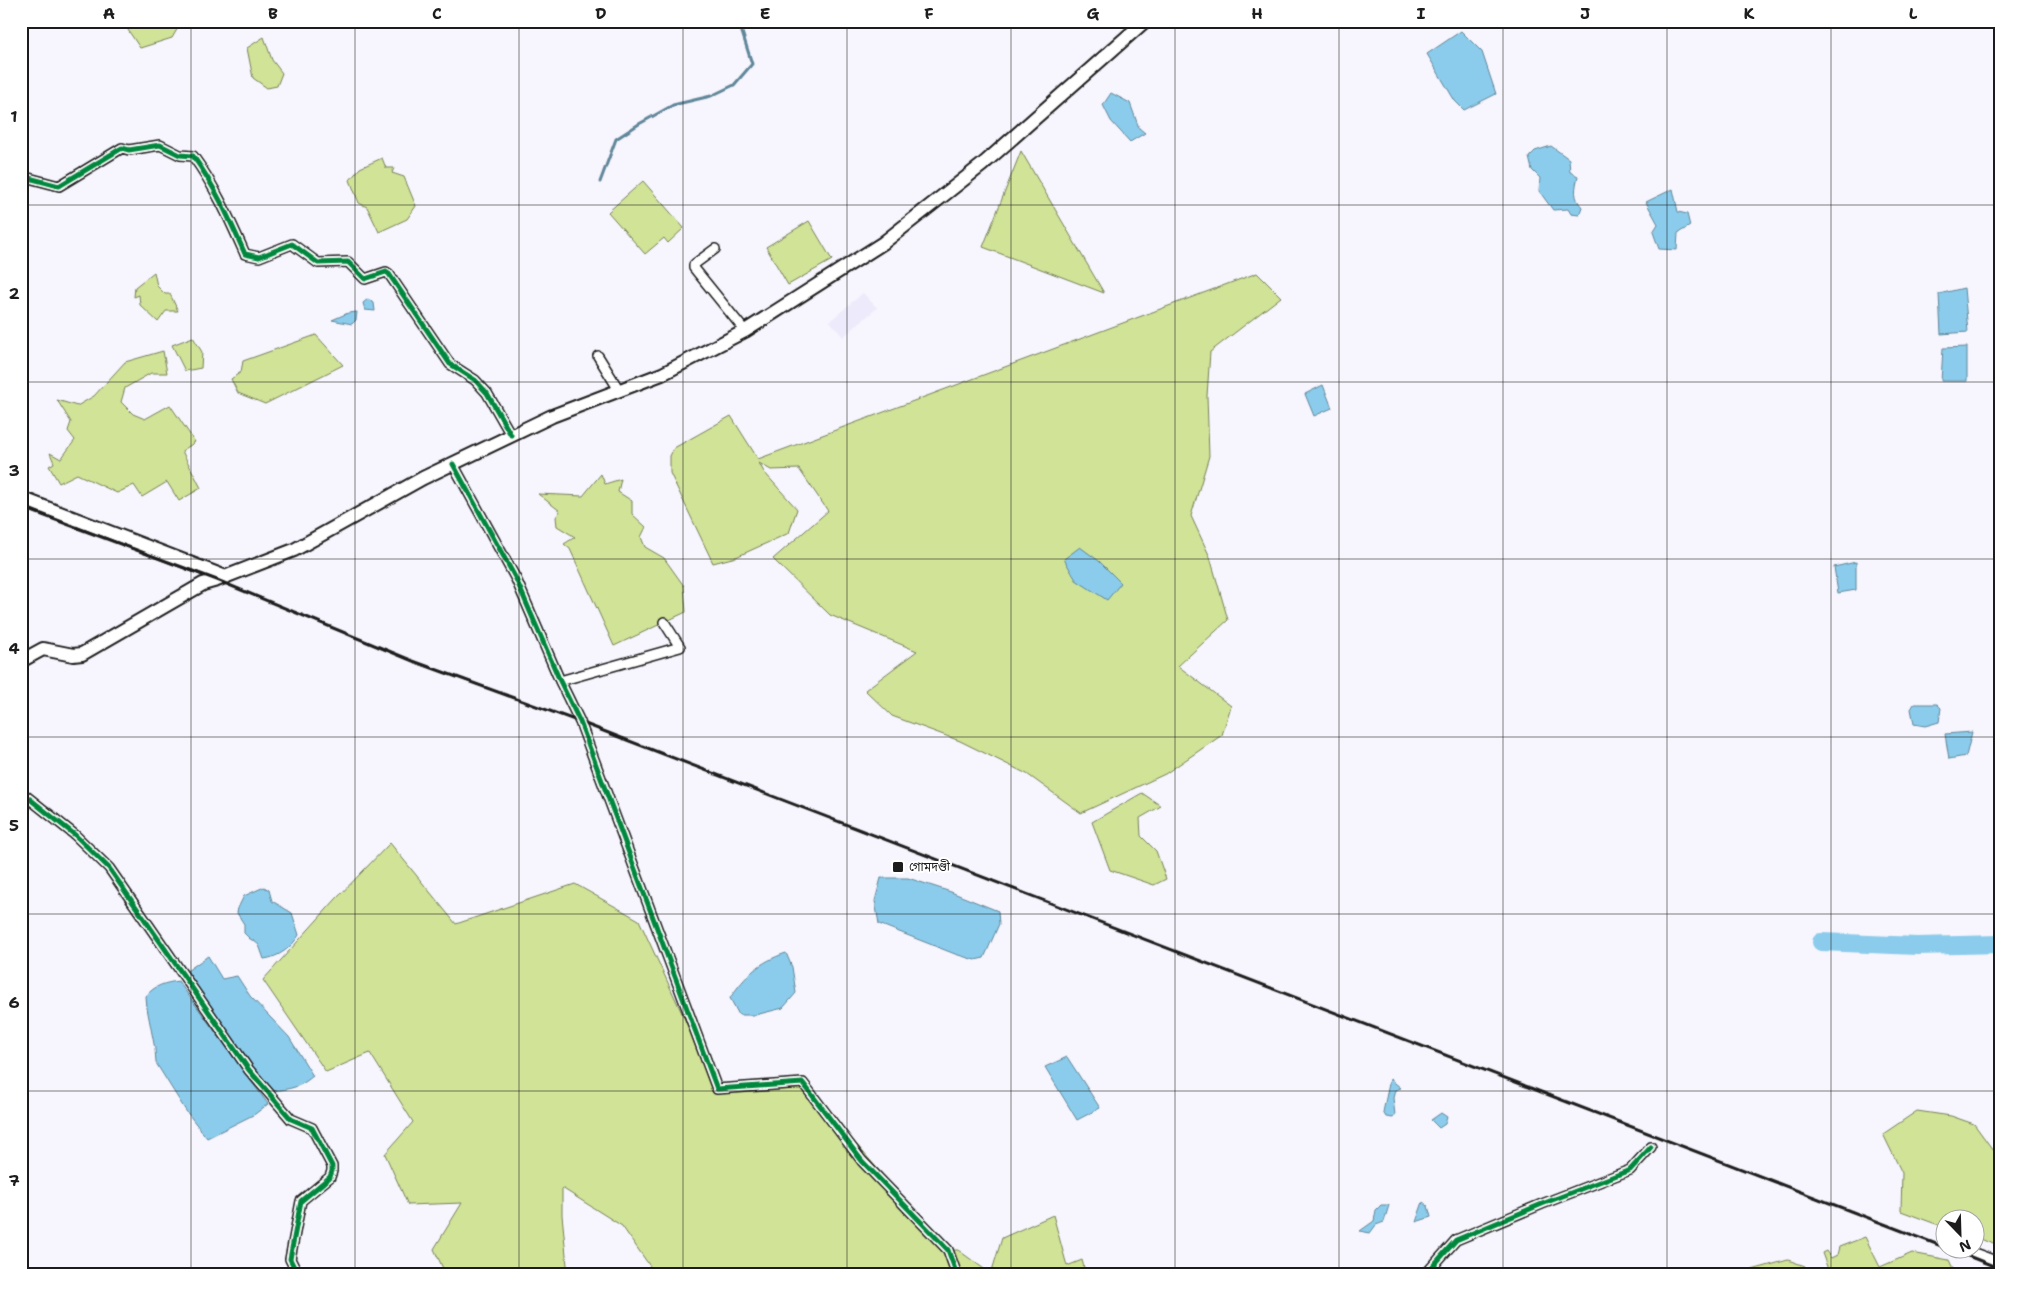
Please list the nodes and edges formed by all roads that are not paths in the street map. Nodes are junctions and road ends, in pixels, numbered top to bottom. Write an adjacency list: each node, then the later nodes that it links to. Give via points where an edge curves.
1 (1145, 21): 4 (main road, via 982,165 883,244)
2 (21, 174): 7 (street, via 59,186 122,148 129,150 160,145 180,155 193,156 229,215 245,254 259,257 292,244 318,263 348,262 365,279 386,272 389,274 450,364 487,392)
3 (715, 249): 4 (street, via 694,268)
4 (745, 331): 6 (main road, via 662,374)
5 (598, 356): 6 (street)
6 (619, 390): 7 (main road)
7 (511, 436): 8 (main road)
8 (453, 464): 10 (main road, via 294,550); 13 (street, via 516,579)
9 (21, 498): 10 (main road)
10 (226, 577): 12 (main road, via 203,584 82,654 43,649)
11 (664, 622): 13 (street, via 680,647)
12 (21, 661)
13 (560, 681): 19 (street, via 580,722 717,1089 803,1083 862,1161 948,1250)
14 (21, 792): 18 (street, via 76,835 109,868 249,1070 291,1119 312,1128 332,1171 302,1201 290,1259)
15 (1651, 1147): 20 (street, via 1630,1170 1456,1240)
16 (1984, 1257): 17 (street)
17 (2001, 1263)
18 (298, 1275)
19 (957, 1275)
20 (1425, 1275)

